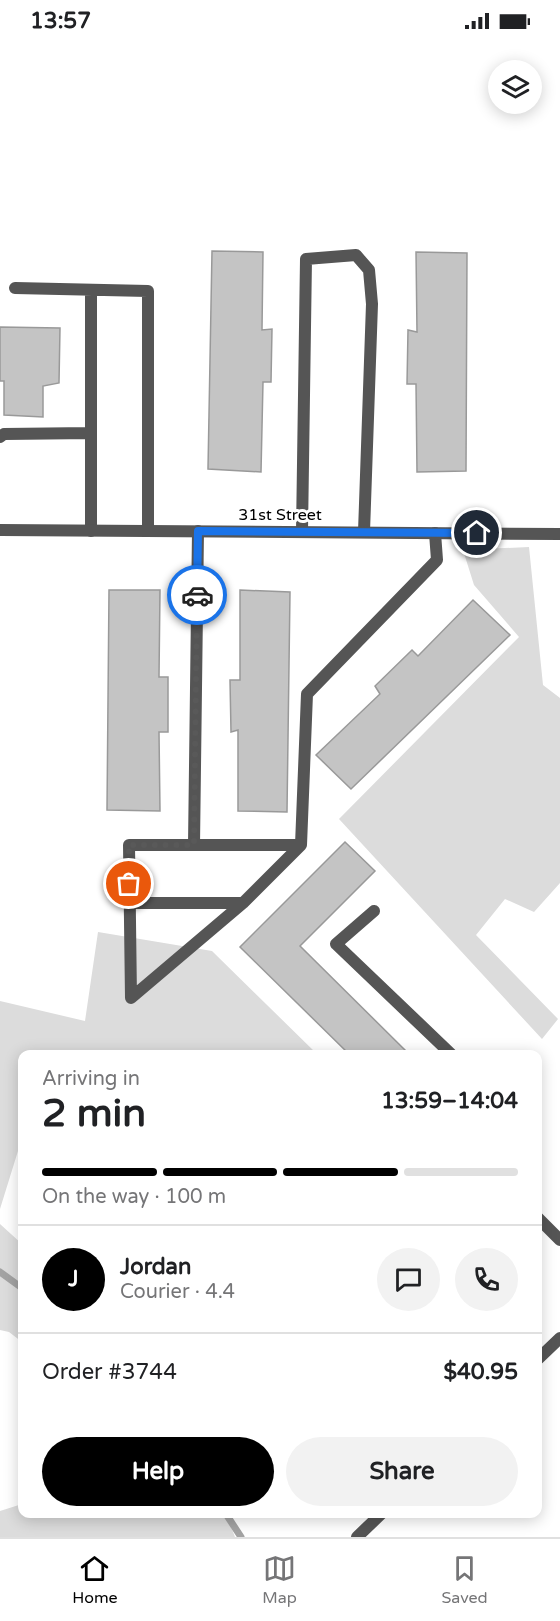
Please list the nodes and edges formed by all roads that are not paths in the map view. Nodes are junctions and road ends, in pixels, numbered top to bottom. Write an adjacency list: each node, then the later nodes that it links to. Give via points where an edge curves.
1 (15, 288): 2 (street)
2 (91, 290): 3 (street); 7 (street, via 148,291)
3 (91, 433): 4 (street); 6 (street)
4 (0, 437)
5 (0, 530): 6 (street, 31st Street)
6 (91, 531): 7 (street, 31st Street)
7 (148, 531): 8 (street, 31st Street)
8 (198, 531): 9 (street, 31st Street); 13 (street)
9 (302, 532): 10 (street, 31st Street); 10 (street, via 306,259 356,255 369,270 372,304)
10 (364, 532): 11 (street, 31st Street)
11 (435, 533): 12 (street, 31st Street); 14 (street, via 437,560 307,694)
12 (560, 534)
13 (194, 845): 14 (street); 15 (street, via 129,845)
14 (301, 845): 16 (street)
15 (129, 903): 16 (street); 16 (street, via 131,998)
16 (243, 903)
17 (374, 911): 18 (street, via 336,944)
18 (447, 1050)
19 (542, 1221): 20 (street)
20 (560, 1240)
21 (560, 1338): 22 (street)
22 (542, 1355)
23 (377, 1518): 24 (street)
24 (357, 1537)

